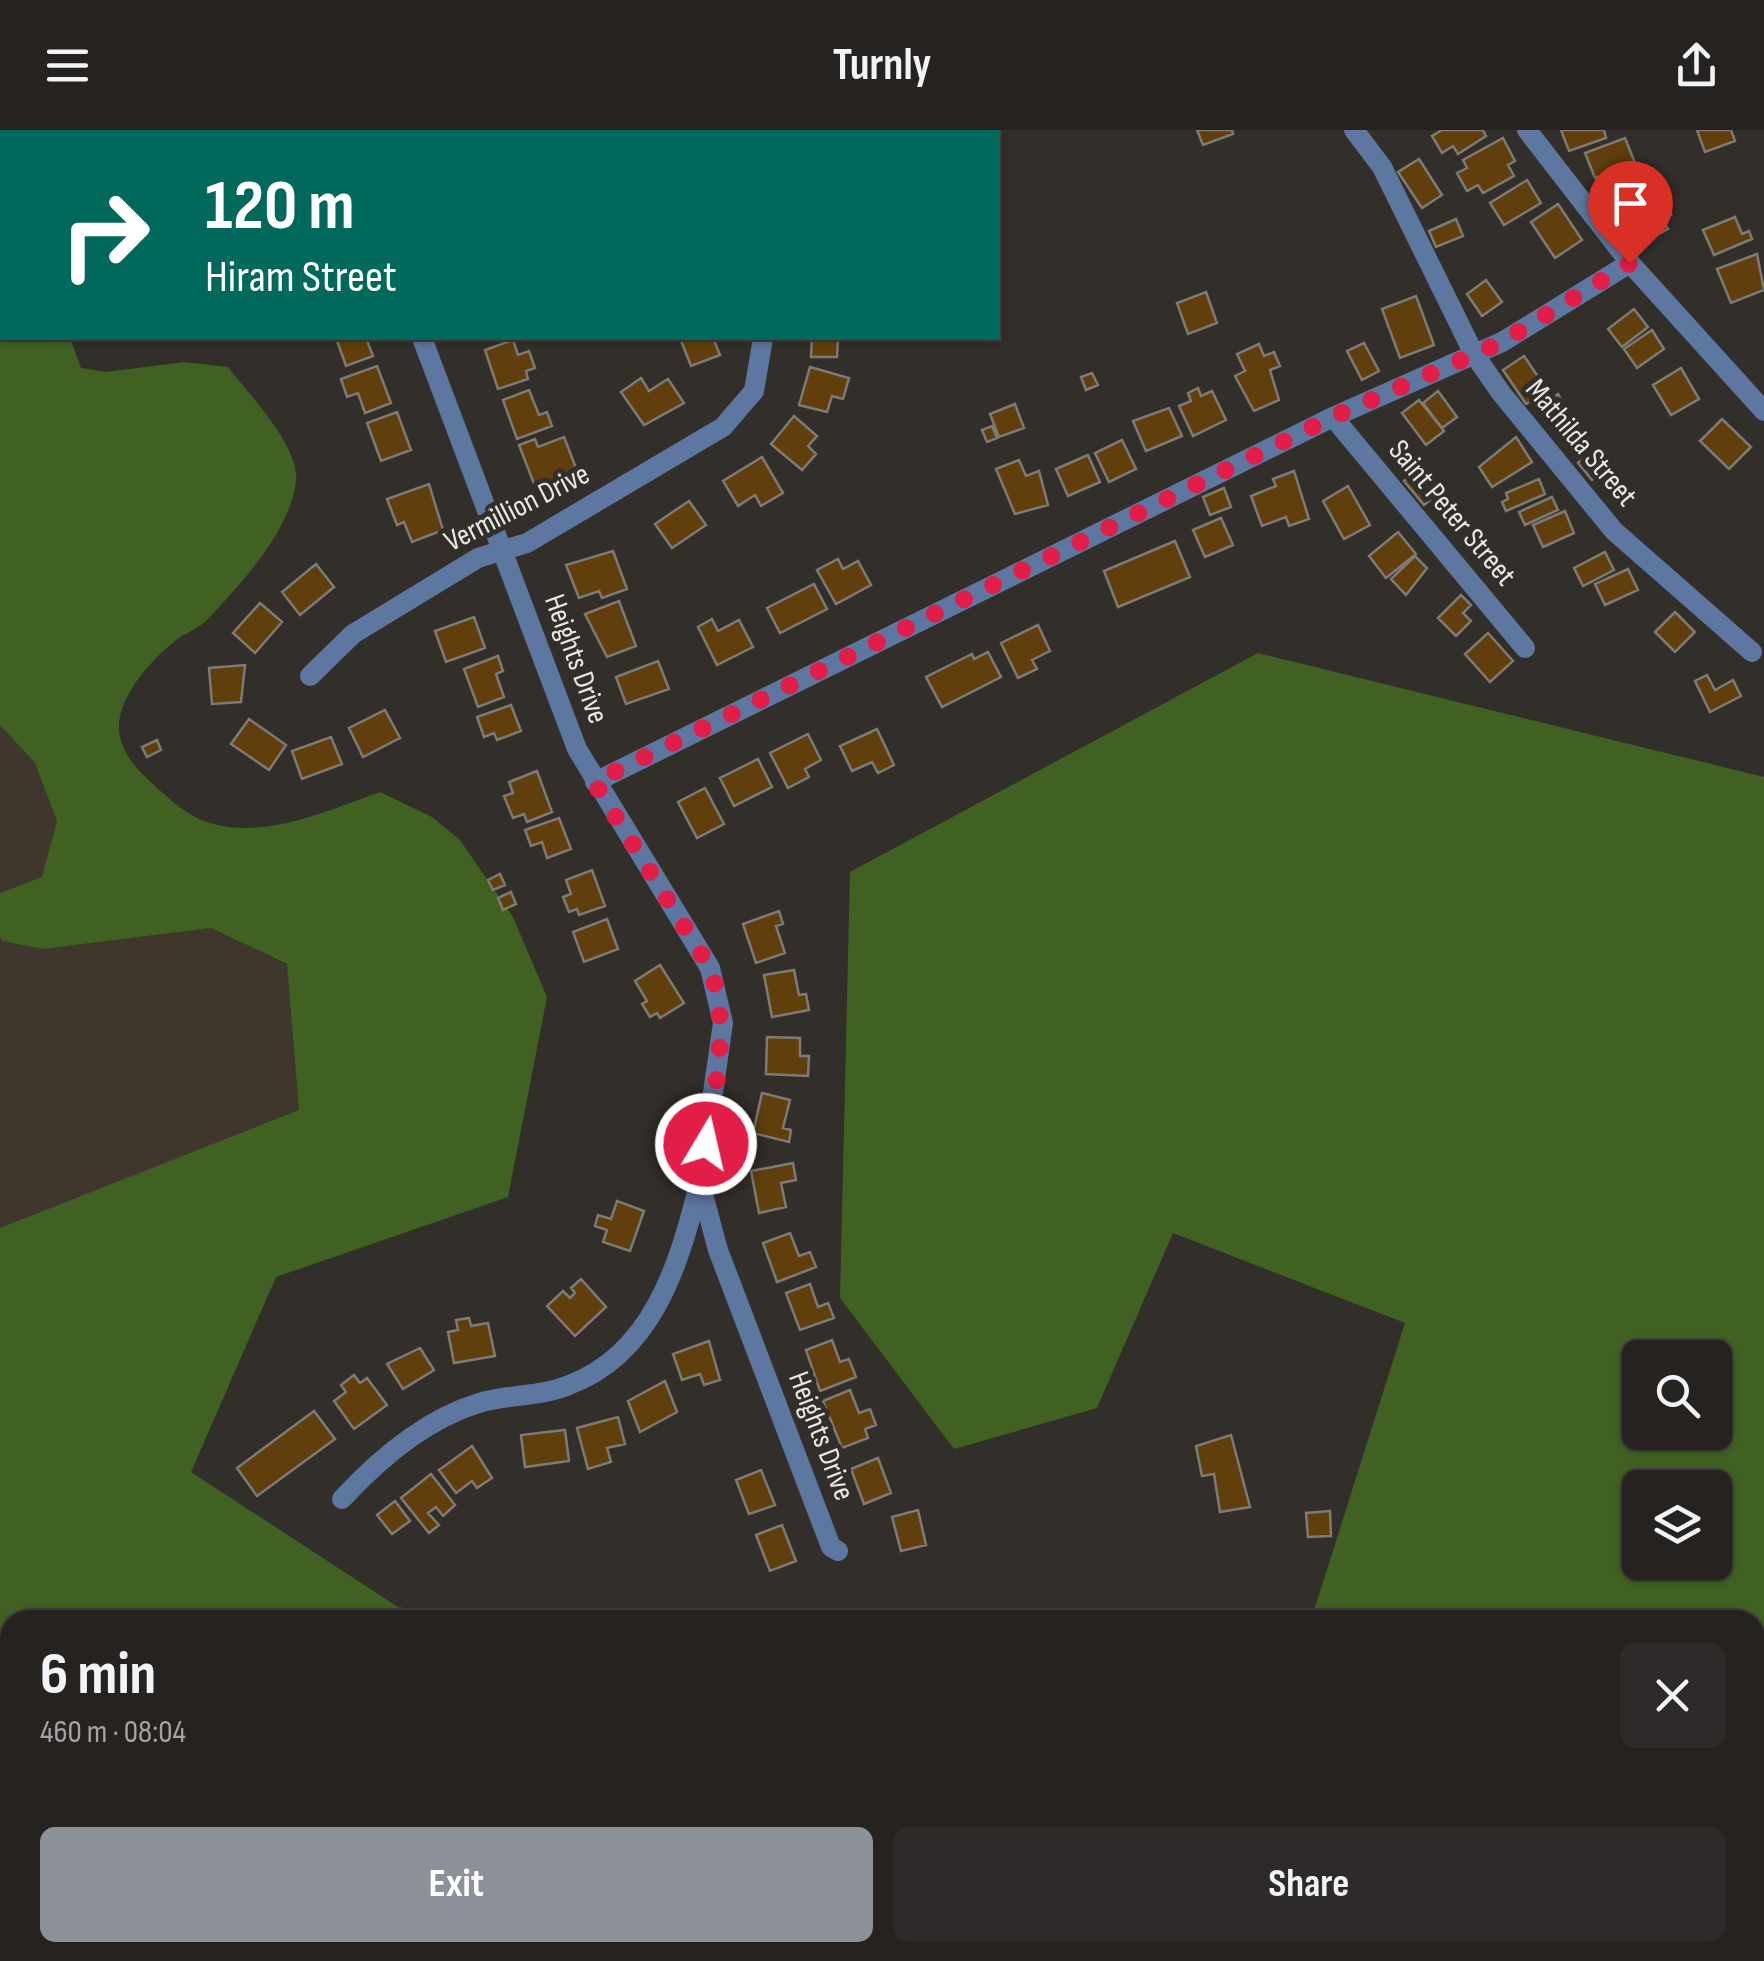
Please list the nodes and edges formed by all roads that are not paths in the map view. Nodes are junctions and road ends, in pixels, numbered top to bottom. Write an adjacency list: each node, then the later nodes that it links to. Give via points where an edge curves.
1 (1354, 130): 6 (street, Mathilda Street, via 1396,193)
2 (1527, 130): 3 (street)
3 (1630, 263): 6 (street); 7 (street)
4 (423, 340): 9 (street, Heights Drive)
5 (763, 340): 9 (street, Vermillion Drive, via 754,391 723,427)
6 (1474, 354): 8 (street); 11 (street, Mathilda Street, via 1614,531)
7 (1764, 411)
8 (1333, 417): 10 (street, Saint Peter Street); 13 (street)
9 (504, 551): 12 (street, Vermillion Drive, via 478,558 353,634); 13 (street, Heights Drive)
10 (1525, 648)
11 (1752, 652)
12 (310, 676)
13 (594, 782): 14 (street, Heights Drive, via 701,953 720,996 723,1023)
14 (700, 1183): 15 (street, via 655,1310 610,1362 573,1384 453,1414 406,1440); 16 (street, Heights Drive, via 718,1250 831,1547)
15 (342, 1499)
16 (838, 1551)

